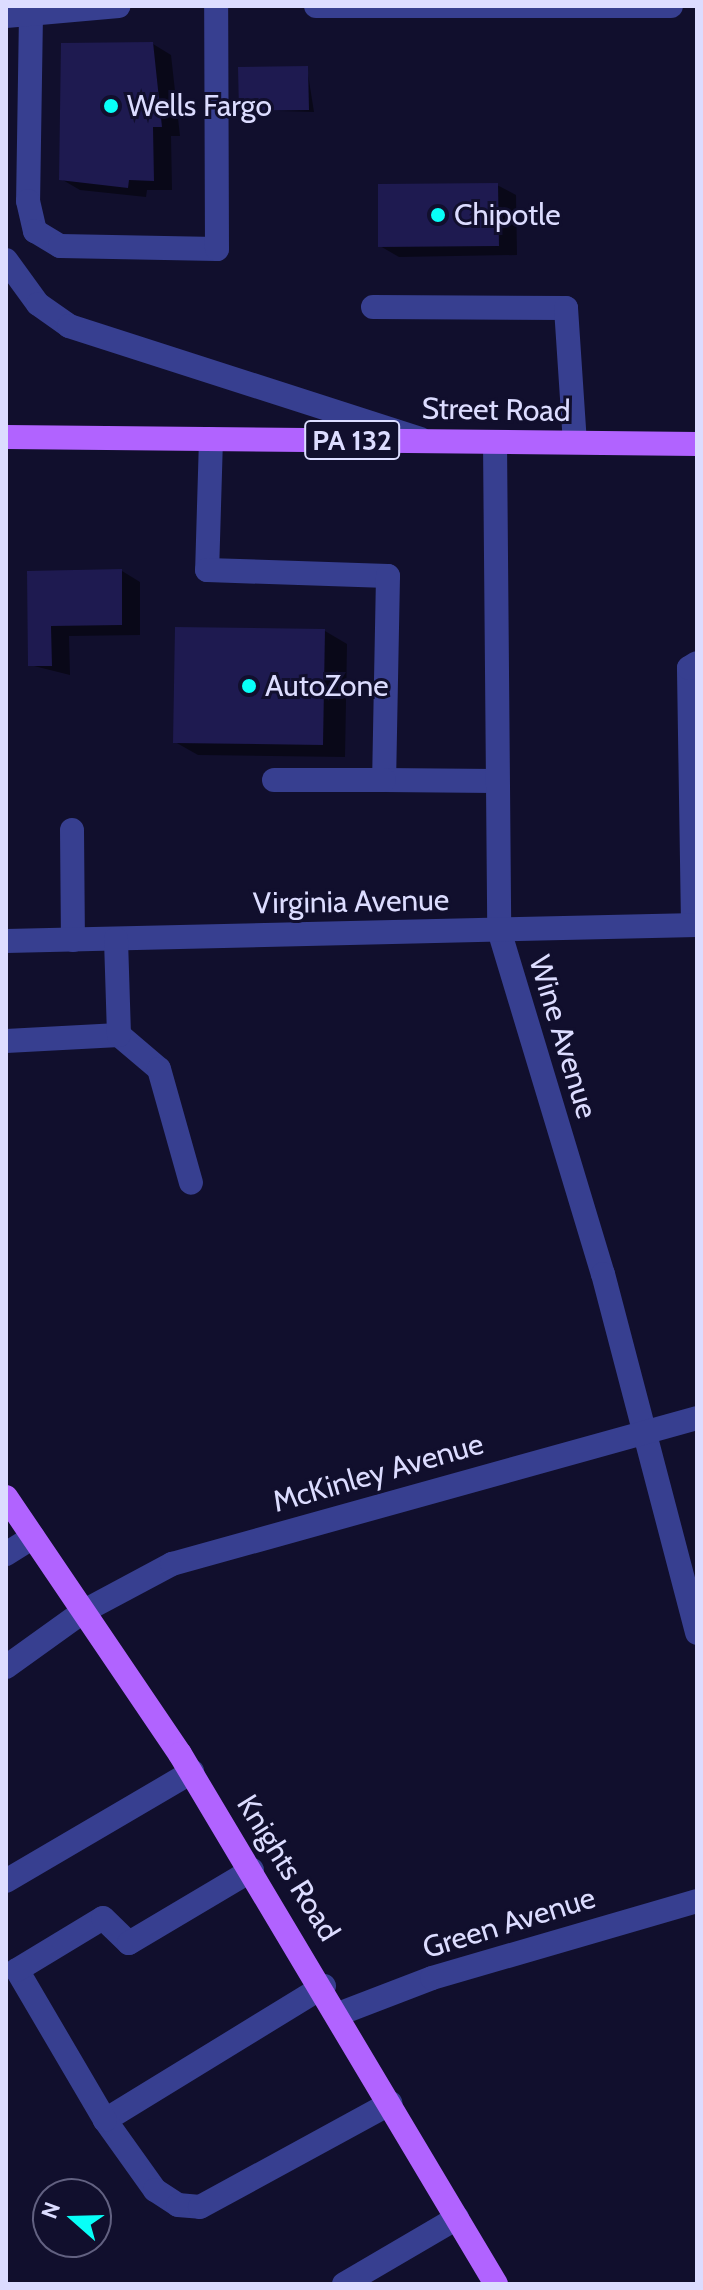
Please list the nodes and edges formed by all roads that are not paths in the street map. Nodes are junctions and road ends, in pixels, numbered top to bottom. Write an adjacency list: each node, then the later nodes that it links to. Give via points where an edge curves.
1 (119, 6): 5 (street)
2 (216, 6): 5 (street, via 217,249 60,246 35,231 28,201)
3 (316, 6): 4 (street)
4 (671, 6)
5 (31, 14): 6 (street)
6 (6, 16)
7 (6, 260): 11 (street, via 38,304 69,326)
8 (373, 307): 13 (street, via 566,308)
9 (6, 437): 10 (main road, Street Road / PA 132)
10 (211, 439): 11 (main road, Street Road / PA 132); 17 (street, via 207,570 388,576)
11 (426, 441): 12 (main road, Street Road / PA 132)
12 (495, 442): 13 (main road, Street Road / PA 132); 18 (street, Wine Avenue)
13 (575, 442): 14 (main road, Street Road / PA 132)
14 (697, 444)
15 (697, 663): 20 (street, via 689,668)
16 (274, 780): 17 (street)
17 (384, 780): 18 (street)
18 (495, 781): 21 (street, Wine Avenue)
19 (72, 830): 23 (street)
20 (695, 925): 21 (street, Virginia Avenue)
21 (499, 930): 22 (street, Virginia Avenue); 29 (street, Wine Avenue, via 603,1274)
22 (116, 939): 23 (street, Virginia Avenue); 25 (street)
23 (73, 940): 24 (street, Virginia Avenue)
24 (6, 941)
25 (119, 1035): 26 (street); 27 (street, via 159,1069)
26 (6, 1041)
27 (191, 1183)
28 (697, 1418): 29 (street, McKinley Avenue)
29 (642, 1433): 33 (street, McKinley Avenue, via 172,1564); 34 (street, Wine Avenue)
30 (6, 1497): 31 (main road, Knights Road)
31 (33, 1537): 32 (street); 33 (main road, Knights Road)
32 (6, 1554)
33 (84, 1611): 35 (street, McKinley Avenue); 36 (main road, Knights Road)
34 (697, 1633)
35 (6, 1667)
36 (192, 1772): 37 (main road, Knights Road); 38 (street)
37 (252, 1870): 40 (main road, Knights Road); 43 (street, via 129,1943 103,1918 17,1970)
38 (6, 1881)
39 (697, 1901): 41 (street, Green Avenue, via 432,1978)
40 (324, 1986): 41 (main road, Knights Road); 43 (street)
41 (341, 2013): 42 (main road, Knights Road)
42 (391, 2103): 43 (street, via 200,2207 178,2205 155,2190); 44 (main road, Knights Road)
43 (105, 2120)
44 (457, 2218): 45 (street); 46 (main road, Knights Road)
45 (344, 2284)
46 (496, 2284)

